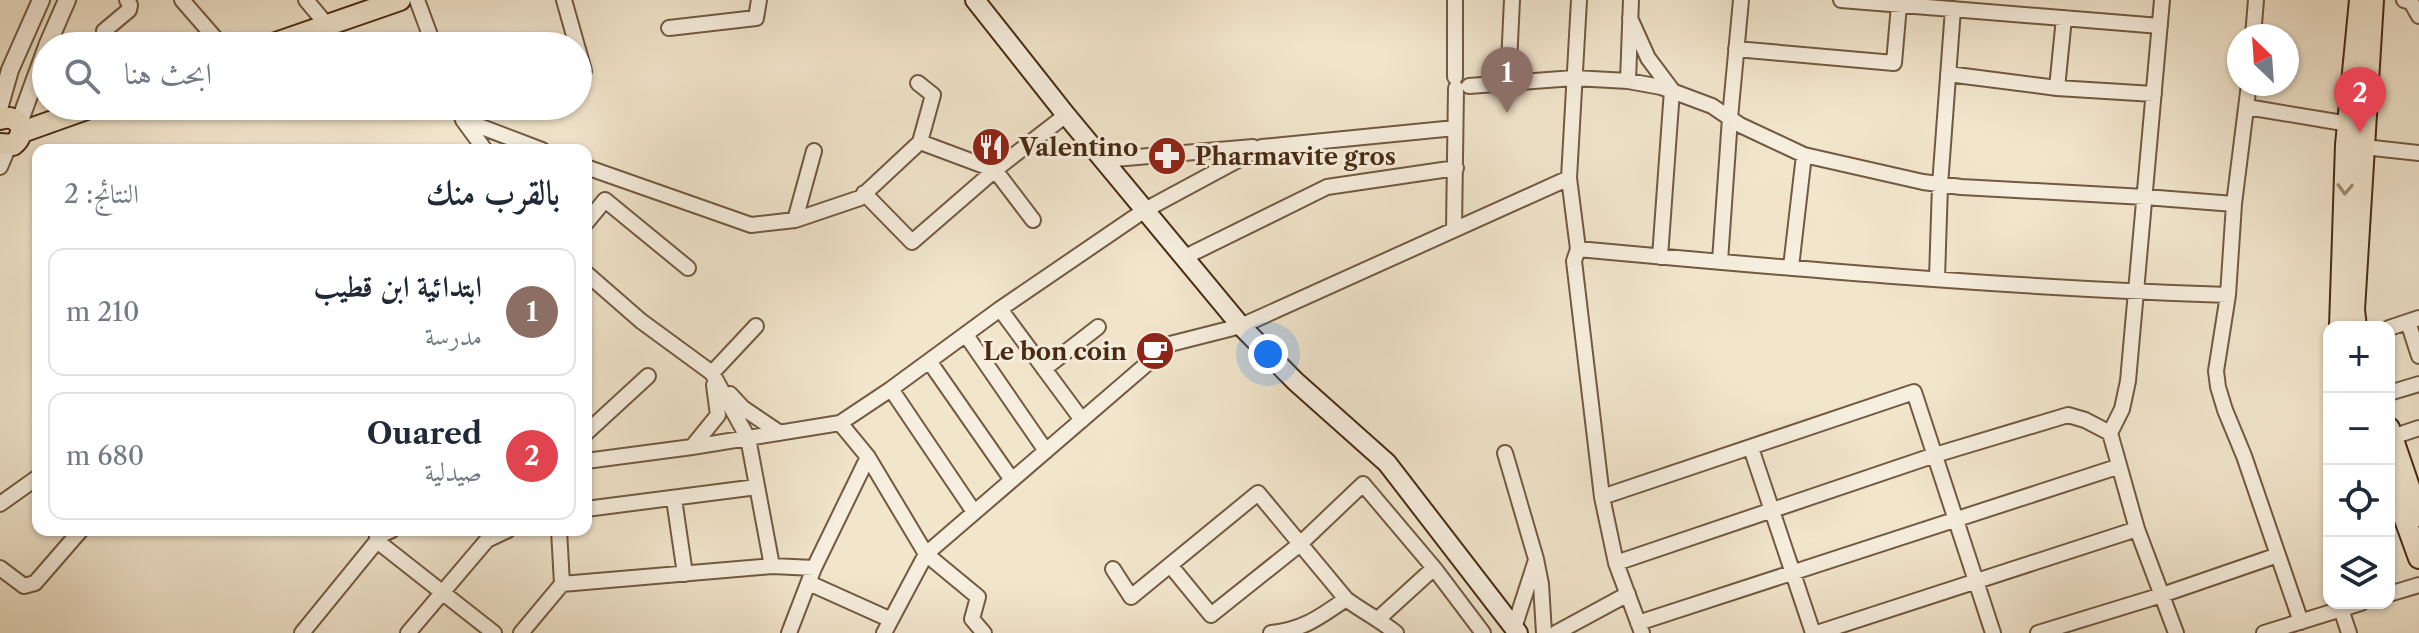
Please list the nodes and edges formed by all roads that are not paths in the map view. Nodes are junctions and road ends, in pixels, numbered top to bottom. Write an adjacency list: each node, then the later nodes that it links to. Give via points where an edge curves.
1 (41, 0): 27 (street)
2 (67, 0): 32 (street)
3 (127, 0): 33 (street, via 129,10)
4 (182, 0): 34 (street)
5 (306, 0): 29 (street)
6 (400, 0): 29 (main road)
7 (417, 0): 36 (street)
8 (564, 0): 37 (street)
9 (759, 0): 31 (street, via 756,18)
10 (975, 0): 53 (main road)
11 (1455, 0): 45 (street)
12 (1512, 0): 46 (street)
13 (1579, 0): 41 (street)
14 (1631, 0): 25 (street)
15 (1741, 0): 38 (street)
16 (1841, 0): 22 (street)
17 (2162, 0): 30 (street)
18 (2256, 0): 28 (street)
19 (2360, 0): 58 (main road)
20 (2373, 0): 66 (main road)
21 (2411, 1): 24 (street)
22 (1899, 5): 23 (street); 38 (street, via 1894,63)
23 (1953, 9): 26 (street); 40 (street)
24 (2419, 16)
25 (1630, 18): 43 (street); 48 (street, via 1648,58)
26 (2064, 18): 30 (street); 47 (street)
27 (32, 22): 39 (street); 51 (street)
28 (2254, 24)
29 (327, 25): 35 (main road)
30 (2160, 26): 49 (street)
31 (669, 28)
32 (53, 32)
33 (104, 32)
34 (210, 32)
35 (307, 32)
36 (429, 32)
37 (574, 32)
38 (1736, 49): 54 (street)
39 (0, 66)
40 (1948, 74): 47 (street); 77 (street)
41 (1574, 78): 43 (street); 46 (street); 76 (street)
42 (32, 80): 60 (street)
43 (1628, 81): 48 (street)
44 (918, 83): 62 (street, via 933,95)
45 (1460, 84): 46 (street); 59 (street)
46 (1508, 84)
47 (2057, 88): 49 (street)
48 (1672, 90): 54 (street); 88 (street)
49 (2154, 94): 79 (street)
50 (2248, 96): 52 (street)
51 (0, 105)
52 (2247, 107): 58 (street); 80 (street)
53 (1066, 115): 71 (main road); 75 (street)
54 (1730, 118): 70 (street); 89 (street)
55 (51, 120): 60 (main road)
56 (465, 120): 63 (street)
57 (475, 120): 61 (street)
58 (2349, 124): 66 (main road)
59 (1455, 128): 67 (street); 73 (street)
60 (10, 133): 72 (street)
61 (520, 141): 64 (street); 65 (street)
62 (920, 142): 75 (street); 78 (street)
63 (481, 144)
64 (509, 144)
65 (527, 144)
66 (2356, 146): 69 (street); 98 (main road, one-way to 98); 99 (main road)
67 (1262, 147): 71 (street); 81 (street)
68 (814, 151): 83 (street)
69 (2419, 153)
70 (1804, 155): 77 (street); 90 (street)
71 (1103, 160): 81 (main road)
72 (0, 167)
73 (1456, 168): 85 (street); 87 (street, via 1327,187)
74 (592, 169): 83 (street, via 751,225)
75 (995, 170): 78 (street, via 912,242); 84 (street)
76 (1569, 178): 85 (street); 86 (street)
77 (1940, 185): 79 (street); 93 (street)
78 (864, 193): 83 (street)
79 (2145, 197): 80 (street); 94 (street)
80 (2234, 204): 95 (street)
81 (1145, 210): 87 (main road); 96 (street)
82 (592, 216): 91 (street, via 605,200)
83 (795, 220)
84 (1033, 220)
85 (1454, 229): 101 (street)
86 (1578, 249): 88 (street); 133 (street, via 1574,261)
87 (1185, 257): 101 (main road)
88 (1660, 257): 89 (street)
89 (1720, 261): 90 (street)
90 (1791, 267): 93 (street)
91 (688, 268)
92 (592, 278): 107 (street)
93 (1937, 278): 94 (street)
94 (2137, 292): 95 (street); 118 (street, via 2128,381)
95 (2228, 295): 150 (street, via 2217,358 2218,387)
96 (1000, 309): 103 (street); 106 (street)
97 (2413, 320): 104 (street)
98 (2341, 321)
99 (2355, 321)
100 (756, 326): 107 (street)
101 (1241, 326): 112 (street, via 1170,344); 140 (main road, via 1387,463)
102 (1098, 327): 106 (street)
103 (966, 335): 105 (street); 123 (street)
104 (2419, 356)
105 (929, 361): 110 (street); 129 (street)
106 (1044, 369): 112 (street)
107 (712, 373): 117 (street, via 743,408); 119 (street); 121 (street, via 718,415)
108 (648, 376): 114 (street)
109 (2419, 384): 111 (street)
110 (891, 389): 113 (street); 139 (street)
111 (2395, 391)
112 (1082, 420): 123 (street)
113 (840, 423): 117 (street); 126 (street)
114 (592, 427)
115 (2419, 428): 116 (street)
116 (2395, 432)
117 (780, 433): 119 (street)
118 (2110, 433): 125 (street, via 2068,415); 128 (street)
119 (748, 438): 121 (street); 131 (street)
120 (2395, 446): 136 (main road)
121 (692, 447): 127 (street)
122 (1751, 448): 125 (street, via 1914,392); 133 (street); 138 (street)
123 (1046, 451): 129 (street)
124 (1505, 453): 152 (street)
125 (1935, 455): 138 (street); 141 (street)
126 (868, 457): 149 (street); 161 (street)
127 (592, 460)
128 (2117, 467): 141 (street); 142 (street)
129 (1012, 480): 139 (street)
130 (32, 481): 135 (street)
131 (757, 487): 134 (street); 155 (street)
132 (2395, 492): 151 (main road)
133 (1602, 497): 153 (street)
134 (674, 499): 137 (street); 160 (street)
135 (0, 504)
136 (2418, 506)
137 (592, 508)
138 (1772, 510): 153 (street); 159 (street)
139 (974, 512): 149 (street)
140 (1429, 517): 143 (street); 176 (main road)
141 (1956, 519): 159 (street); 162 (street)
142 (2137, 529): 162 (street); 168 (street)
143 (1406, 534): 148 (street, via 1363,484); 157 (street)
144 (76, 536): 156 (street, via 28,587)
145 (377, 536): 165 (street); 177 (street)
146 (495, 536): 165 (street)
147 (559, 536): 163 (street)
148 (1300, 544): 154 (street, via 1211,615); 154 (street, via 1258,493); 169 (street)
149 (926, 554): 173 (street); 174 (street, via 978,597)
150 (2278, 555): 168 (street); 172 (street)
151 (2419, 558)
152 (1536, 559): 176 (street); 186 (street)
153 (1616, 563): 167 (street)
154 (1170, 565): 158 (street, via 1131,597)
155 (772, 566): 160 (street); 161 (street)
156 (0, 568)
157 (1434, 568): 171 (street); 185 (street)
158 (1113, 569)
159 (1793, 573): 175 (street); 188 (street)
160 (685, 574): 163 (street)
161 (812, 576): 173 (street); 181 (street)
162 (1976, 580): 188 (street); 189 (street)
163 (562, 584): 180 (street)
164 (2419, 585): 166 (street)
165 (442, 592): 178 (street); 179 (street)
166 (2395, 592)
167 (1628, 594): 175 (street); 187 (street)
168 (2162, 595): 190 (street); 191 (street)
169 (1346, 599): 171 (street); 183 (street, via 1312,623)
170 (2341, 609): 172 (street); 193 (street)
171 (1378, 619): 184 (street)
172 (2301, 622): 192 (street)
173 (886, 626)
174 (970, 626): 182 (street)
175 (1640, 628)
176 (1516, 630)
177 (302, 633)
178 (408, 633)
179 (494, 633)
180 (521, 633)
181 (789, 633)
182 (984, 633)
183 (1271, 633)
184 (1396, 633)
185 (1483, 633)
186 (1544, 633)
187 (1556, 633)
188 (1815, 633)
189 (1993, 633)
190 (2038, 633)
191 (2176, 633)
192 (2264, 633)
193 (2349, 633)

